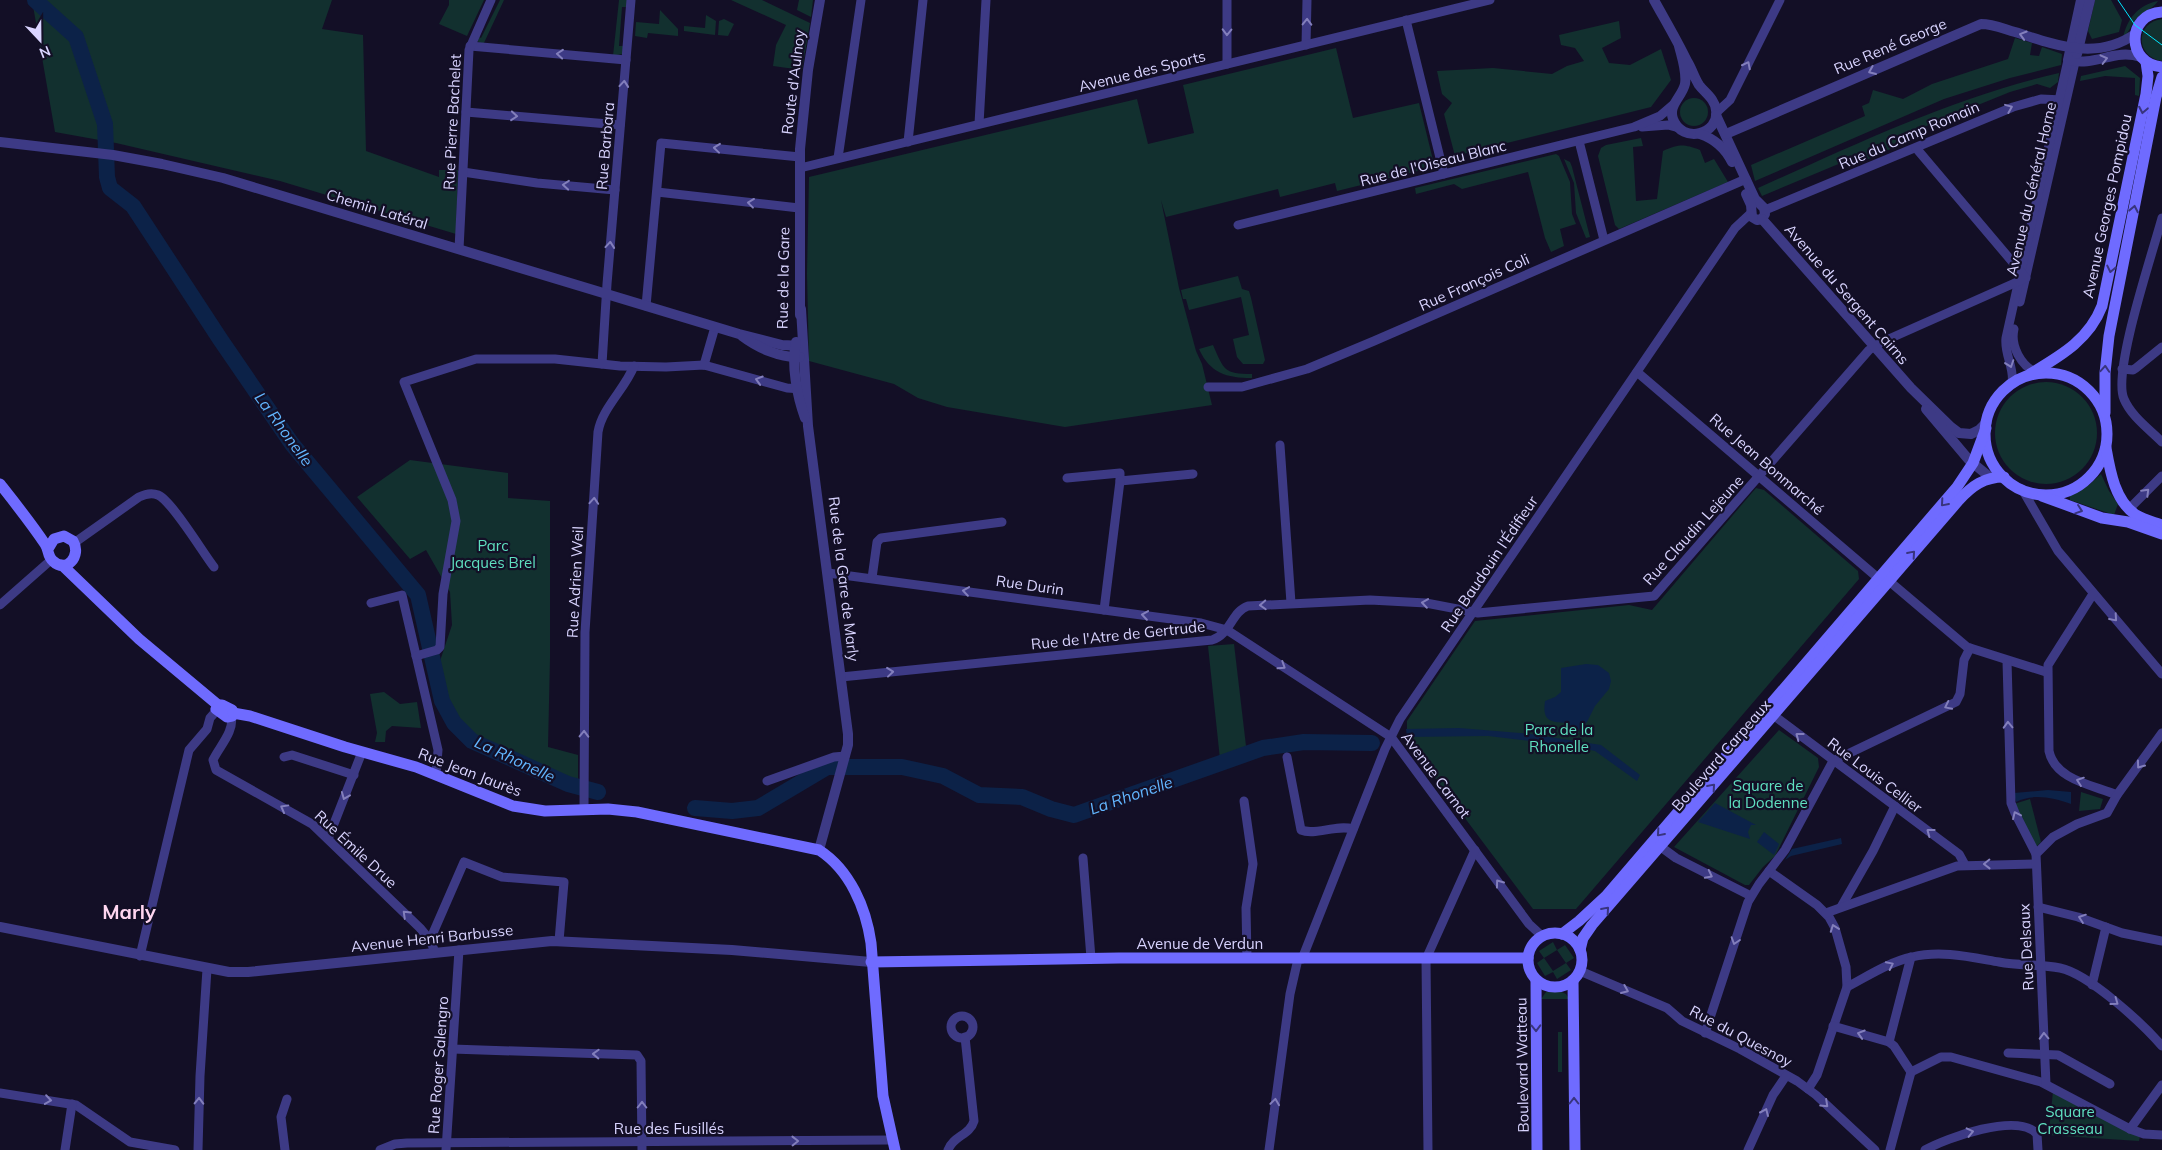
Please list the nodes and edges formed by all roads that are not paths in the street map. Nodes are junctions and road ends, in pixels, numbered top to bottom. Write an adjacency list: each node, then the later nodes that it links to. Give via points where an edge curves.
1 (491, 0): 19 (street, Rue Pierre Bachelet)
2 (631, 0): 23 (street, Rue Barbara)
3 (820, 0): 43 (street, Route d'Aulnoy, via 808,70)
4 (861, 0): 44 (street)
5 (923, 0): 41 (street)
6 (986, 0): 33 (street)
7 (1227, 0): 25 (street, one-way to 25)
8 (1307, 0): 18 (street, one-way to 8)
9 (1490, 0): 16 (street, Avenue des Sports)
10 (1654, 0): 20 (street)
11 (1780, 0): 31 (street, one-way to 11, via 1730,100)
12 (2081, 0): 21 (street, Avenue du Général Horne)
13 (2090, 0): 21 (street, Avenue du Général Horne)
14 (2162, 2): 15 (main road)
15 (2158, 12): 17 (main road, via 2142,21)
16 (1406, 20): 18 (street, Avenue des Sports); 47 (street)
17 (2135, 34): 21 (street, via 2094,50); 22 (main road, Avenue Georges Pompidou, via 2135,46)
18 (1306, 45): 25 (street, Avenue des Sports)
19 (470, 46): 23 (street, one-way to 19); 32 (street, Rue Pierre Bachelet)
20 (1679, 46): 28 (street); 29 (street, via 1685,84)
21 (2074, 48): 24 (street, Avenue du Général Horne); 38 (street, Rue René George, one-way to 38, via 1989,24 1977,25)
22 (2143, 59): 24 (street, one-way to 22, via 2087,63 2126,54); 26 (main road); 69 (main road, Avenue Georges Pompidou, one-way to 69, via 2148,81 2102,306 2080,341)
23 (626, 60): 34 (street, Rue Barbara, one-way to 23)
24 (2071, 61): 30 (street, Avenue du Général Horne)
25 (1227, 64): 33 (street, Avenue des Sports)
26 (2162, 67)
27 (2162, 76): 74 (main road, Avenue Georges Pompidou, one-way to 27, via 2109,336)
28 (1705, 93): 29 (street, via 1691,91); 31 (street)
29 (1677, 100): 35 (street, Rue de l'Oiseau Blanc, via 1660,116); 36 (street, via 1672,116)
30 (2062, 100): 42 (street, Rue du Camp Romain, one-way to 30, via 2013,107 2041,99); 57 (street, Avenue du Général Horne)
31 (1717, 109): 37 (street, via 1710,128); 38 (street)
32 (466, 112): 34 (street, one-way to 34); 46 (street, Rue Pierre Bachelet)
33 (979, 124): 41 (street, Avenue des Sports)
34 (620, 125): 49 (street, Rue Barbara)
35 (1634, 127): 36 (street, Rue de l'Oiseau Blanc, via 1666,125); 39 (street, Rue de l'Oiseau Blanc)
36 (1679, 128): 37 (street, via 1688,134)
37 (1700, 134): 48 (street, via 1725,150)
38 (1726, 134): 48 (street)
39 (1579, 141): 47 (street, Rue de l'Oiseau Blanc); 55 (street)
40 (0, 142): 56 (street, Chemin Latéral, via 87,151 162,164 251,186)
41 (908, 142): 44 (street, Avenue des Sports)
42 (1916, 148): 52 (street, Rue du Camp Romain); 57 (street)
43 (800, 157): 45 (street, Route d'Aulnoy); 50 (street, one-way to 50, via 661,143)
44 (838, 158): 45 (street, Avenue des Sports)
45 (800, 168): 51 (street, Rue de la Gare)
46 (463, 172): 49 (street, one-way to 46); 56 (street, Rue Pierre Bachelet)
47 (1444, 174): 54 (street, Rue de l'Oiseau Blanc)
48 (1743, 180): 52 (street, Avenue du Sergent Cairns); 55 (street, Rue François Coli)
49 (614, 190): 58 (street, Rue Barbara, one-way to 49)
50 (657, 192): 51 (street, one-way to 50); 59 (street)
51 (799, 208): 63 (street, Rue de la Gare)
52 (1758, 211): 61 (street, Avenue du Sergent Cairns); 68 (street, Rue Baudouin l'Édifieur, via 1735,228)
53 (2162, 218): 67 (street)
54 (1238, 225)
55 (1604, 240): 71 (street, Rue François Coli, via 1302,371 1242,387)
56 (459, 249): 58 (street, Chemin Latéral)
57 (2021, 278): 61 (street, Rue Claudin Lejeune); 69 (street, Avenue du Général Horne, via 2012,339 2022,360); 70 (street, Avenue du Général Horne, one-way to 70, via 2006,346)
58 (606, 294): 59 (street, Chemin Latéral); 64 (street, Rue Barbara)
59 (646, 306): 60 (street, Chemin Latéral)
60 (715, 328): 63 (street, Chemin Latéral, via 739,334 760,348); 65 (street)
61 (1874, 347): 72 (street, Avenue du Sergent Cairns); 81 (street, Rue Claudin Lejeune)
62 (2162, 347): 67 (street, via 2136,368)
63 (799, 351): 73 (street)
64 (602, 364): 66 (street); 112 (street, via 555,358 483,358 404,382 456,513 441,608 440,646)
65 (704, 365): 66 (street); 73 (street, one-way to 65, via 784,388)
66 (634, 366): 133 (street, Rue Adrien Weil, one-way to 66, via 586,632 598,432 602,419)
67 (2122, 369): 76 (street, via 2121,387 2125,402)
68 (1637, 372): 81 (street, Rue Jean Bonmarché); 109 (street, Rue Baudouin l'Édifieur)
69 (2037, 373): 70 (main road, Avenue Georges Pompidou); 74 (main road, via 2062,376 2080,384 2095,397)
70 (2016, 382): 75 (main road, via 1995,402)
71 (1208, 386)
72 (1910, 388): 75 (street, Avenue du Sergent Cairns, via 1958,433 1977,432); 79 (street, Avenue du Sergent Cairns)
73 (802, 389): 100 (street, Rue de la Gare de Marly, via 799,401 808,426)
74 (2105, 418): 78 (main road)
75 (1986, 425): 79 (main road, Boulevard Carpeaux); 83 (main road, via 1989,453)
76 (2162, 442)
77 (1280, 445): 106 (street)
78 (2106, 446): 88 (main road, via 2097,467 2079,484 2059,493); 89 (main road, via 2115,485)
79 (1972, 463): 85 (street, Avenue du Sergent Cairns); 102 (main road, Boulevard Carpeaux, one-way to 102, via 1957,487)
80 (1192, 474): 86 (street)
81 (1759, 476): 102 (street, Rue Jean Bonmarché); 109 (street, Rue Claudin Lejeune, via 1654,596)
82 (2162, 476): 89 (street, one-way to 82)
83 (2004, 477): 85 (main road, Boulevard Carpeaux); 88 (main road)
84 (1067, 478): 86 (street, via 1120,473)
85 (1990, 478): 102 (main road, Boulevard Carpeaux, one-way to 85, via 1970,488)
86 (1120, 481): 108 (street)
87 (0, 484): 90 (main road)
88 (2028, 491): 93 (main road, one-way to 93, via 2102,518 2128,522); 104 (street, via 2058,551)
89 (2129, 509): 92 (main road)
90 (23, 514): 94 (main road); 96 (main road)
91 (1002, 522): 101 (street, via 881,538 876,542)
92 (2162, 525)
93 (2162, 534)
94 (57, 537): 95 (main road, via 66,537); 96 (main road, via 51,542)
95 (74, 543): 97 (main road, Rue Jean Jaurès); 99 (street, via 139,497 152,493 170,505)
96 (49, 554): 98 (main road, Rue Jean Jaurès); 107 (street)
97 (75, 557): 98 (main road); 103 (main road, Rue Jean Jaurès)
98 (62, 565): 103 (main road, Rue Jean Jaurès)
99 (214, 568)
100 (828, 573): 101 (street, Rue Durin); 116 (street, Rue de la Gare de Marly)
101 (872, 578): 108 (street, Rue Durin, one-way to 101)
102 (1883, 580): 111 (street, Rue Jean Bonmarché); 118 (main road, Boulevard Carpeaux, via 1812,668)
103 (90, 591): 117 (main road, Rue Jean Jaurès, via 139,639 204,691)
104 (2093, 594): 114 (street, via 2050,659); 115 (street, one-way to 115)
105 (371, 602): 112 (street, via 402,595)
106 (1291, 604): 109 (street, Rue de l'Atre de Gertrude, one-way to 106, via 1420,602 1358,600); 110 (street, Rue de l'Atre de Gertrude, one-way to 110, via 1246,606)
107 (0, 605)
108 (1104, 610): 110 (street, Rue Durin, one-way to 108, via 1210,624)
109 (1472, 613): 121 (street, Rue Baudouin l'Édifieur)
110 (1227, 630): 116 (street, Rue de l'Atre de Gertrude, one-way to 110, via 1208,640 1220,637); 121 (street, Avenue Carnot, one-way to 121)
111 (1970, 648): 113 (street, Rue Jean Bonmarché); 126 (street, one-way to 126, via 1964,660 1960,696 1956,702)
112 (420, 655): 127 (street, via 438,750)
113 (2007, 661): 114 (street, Rue Jean Bonmarché); 139 (street, one-way to 113, via 2011,803)
114 (2046, 672): 130 (street, one-way to 114, via 2070,778 2051,758)
115 (2162, 674)
116 (841, 677): 125 (street, Rue de la Gare de Marly, via 848,734)
117 (217, 708): 119 (main road, Rue Jean Jaurès, via 222,705); 158 (street, via 207,729 189,750)
118 (1770, 713): 126 (street, Rue Louis Cellier, one-way to 118); 136 (main road, Boulevard Carpeaux, one-way to 118); 150 (main road, Boulevard Carpeaux, one-way to 150, via 1606,896 1580,922)
119 (232, 715): 122 (main road, Rue Jean Jaurès, via 250,716); 135 (street, Rue Émile Drue, one-way to 119, via 312,824 216,770 214,760 230,730)
120 (2162, 732): 130 (street, one-way to 130)
121 (1391, 737): 134 (street, Rue Baudouin l'Édifieur); 138 (street, Avenue Carnot)
122 (362, 752): 127 (main road, Rue Jean Jaurès); 128 (street)
123 (284, 757): 128 (street, via 292,755)
124 (1287, 757): 134 (street, via 1301,830)
125 (844, 758): 129 (street, via 834,757); 137 (street, Rue de la Gare de Marly)
126 (1833, 761): 132 (street, Rue Louis Cellier); 143 (street, via 1786,850)
127 (436, 774): 133 (main road, Rue Jean Jaurès, via 516,806 545,811)
128 (354, 775): 135 (street, one-way to 135)
129 (767, 781)
130 (2117, 795): 139 (street, via 2105,814 2053,837)
131 (1244, 801): 161 (street, via 1253,864 1246,908)
132 (1895, 806): 142 (street, Rue Louis Cellier, one-way to 132, via 1959,854); 145 (street)
133 (584, 809): 137 (main road, Rue Jean Jaurès, via 637,812)
134 (1353, 828): 164 (street, Rue Baudouin l'Édifieur)
135 (328, 839): 152 (street, Rue Émile Drue, one-way to 135)
136 (1661, 847): 144 (street, one-way to 144); 156 (main road, Boulevard Carpeaux, one-way to 136, via 1588,930)
137 (819, 850): 165 (main road, via 844,874 858,899 869,930)
138 (1475, 850): 151 (street, Avenue Carnot, one-way to 138, via 1529,924); 162 (street)
139 (2036, 854): 141 (street, Rue Delsaux)
140 (1083, 858): 160 (street)
141 (2036, 864): 142 (street, one-way to 142); 146 (street, Rue Delsaux)
142 (1965, 865): 145 (street)
143 (1769, 871): 144 (street); 147 (street)
144 (1751, 896): 173 (street, one-way to 173)
145 (1841, 907): 147 (street)
146 (2038, 907): 149 (street, one-way to 146); 166 (street, Rue Delsaux)
147 (1826, 913): 171 (street, one-way to 147, via 1844,961 1833,924)
148 (0, 927): 158 (street, Avenue Henri Barbusse)
149 (2106, 927): 154 (street); 170 (street)
150 (1562, 934): 151 (main road); 156 (main road, via 1574,940)
151 (1542, 936): 163 (main road, via 1532,945)
152 (430, 940): 153 (street, via 464,862 499,876 564,882); 157 (street, Rue Émile Drue)
153 (558, 941): 155 (street, Avenue Henri Barbusse); 165 (street, Avenue Henri Barbusse, via 732,950)
154 (2162, 941)
155 (459, 950): 157 (street, Avenue Henri Barbusse); 177 (street, Rue Roger Salengro)
156 (1580, 950): 168 (main road, via 1582,960)
157 (436, 952): 167 (street, Avenue Henri Barbusse, via 248,972)
158 (140, 956): 167 (street, Avenue Henri Barbusse)
159 (1911, 957): 166 (street, via 1940,953); 171 (street, one-way to 159); 175 (street)
160 (1091, 958): 161 (main road, Avenue de Verdun); 165 (main road, Avenue de Verdun)
161 (1247, 958): 164 (main road, Avenue de Verdun)
162 (1426, 958): 163 (main road, Avenue de Verdun); 164 (main road, Avenue de Verdun); 201 (street)
163 (1528, 958): 169 (main road)
164 (1300, 959): 200 (street, Rue Baudouin l'Édifieur, one-way to 164, via 1290,994)
165 (872, 962): 191 (main road, via 883,1096)
166 (2041, 966): 170 (street, via 2071,972); 179 (street, Rue Delsaux, one-way to 166)
167 (207, 969): 196 (street, one-way to 167)
168 (1576, 976): 169 (main road, via 1564,986 1554,987); 173 (street, Rue du Quesnoy, one-way to 173, via 1667,1008 1682,1021); 203 (main road, one-way to 168)
169 (1536, 980): 202 (main road, Boulevard Watteau, one-way to 202)
170 (2092, 985): 176 (street, one-way to 176, via 2133,1016)
171 (1847, 987): 172 (street)
172 (1833, 1026): 175 (street, one-way to 172); 185 (street, via 1817,1075)
173 (1705, 1033): 181 (street, Rue du Quesnoy)
174 (965, 1037): 199 (street, via 974,1121 971,1129 952,1142)
175 (1889, 1042): 180 (street)
176 (2162, 1046)
177 (452, 1049): 192 (street, one-way to 177, via 641,1061 637,1055); 193 (street, Rue Roger Salengro)
178 (2008, 1053): 179 (street)
179 (2045, 1053): 182 (street, Rue Delsaux); 183 (street, via 2066,1058)
180 (1911, 1072): 182 (street, via 1941,1057 1951,1057); 206 (street)
181 (1786, 1076): 185 (street, Rue du Quesnoy); 204 (street, one-way to 181, via 1771,1099)
182 (2046, 1084): 189 (street)
183 (2110, 1084)
184 (2162, 1085): 189 (street)
185 (1808, 1088): 205 (street, Rue du Quesnoy, one-way to 205)
186 (0, 1093): 188 (street, one-way to 188)
187 (287, 1099): 197 (street, via 281,1117)
188 (72, 1104): 194 (street); 195 (street, via 130,1142)
189 (2130, 1129): 190 (street)
190 (2162, 1135)
191 (894, 1145): 192 (street, Rue des Fusillés, one-way to 191)
192 (642, 1146): 193 (street, Rue des Fusillés)
193 (446, 1147): 198 (street, Rue Roger Salengro, via 400,1143)
194 (64, 1150)
195 (175, 1150)
196 (198, 1150)
197 (285, 1150)
198 (380, 1150)
199 (948, 1150)
200 (1269, 1150)
201 (1428, 1150)
202 (1538, 1150)
203 (1574, 1150)
204 (1748, 1150)
205 (1875, 1150)
206 (1890, 1150)
207 (1925, 1150): 208 (street, one-way to 208, via 1955,1136 1996,1127 2035,1131)
208 (2038, 1150)

